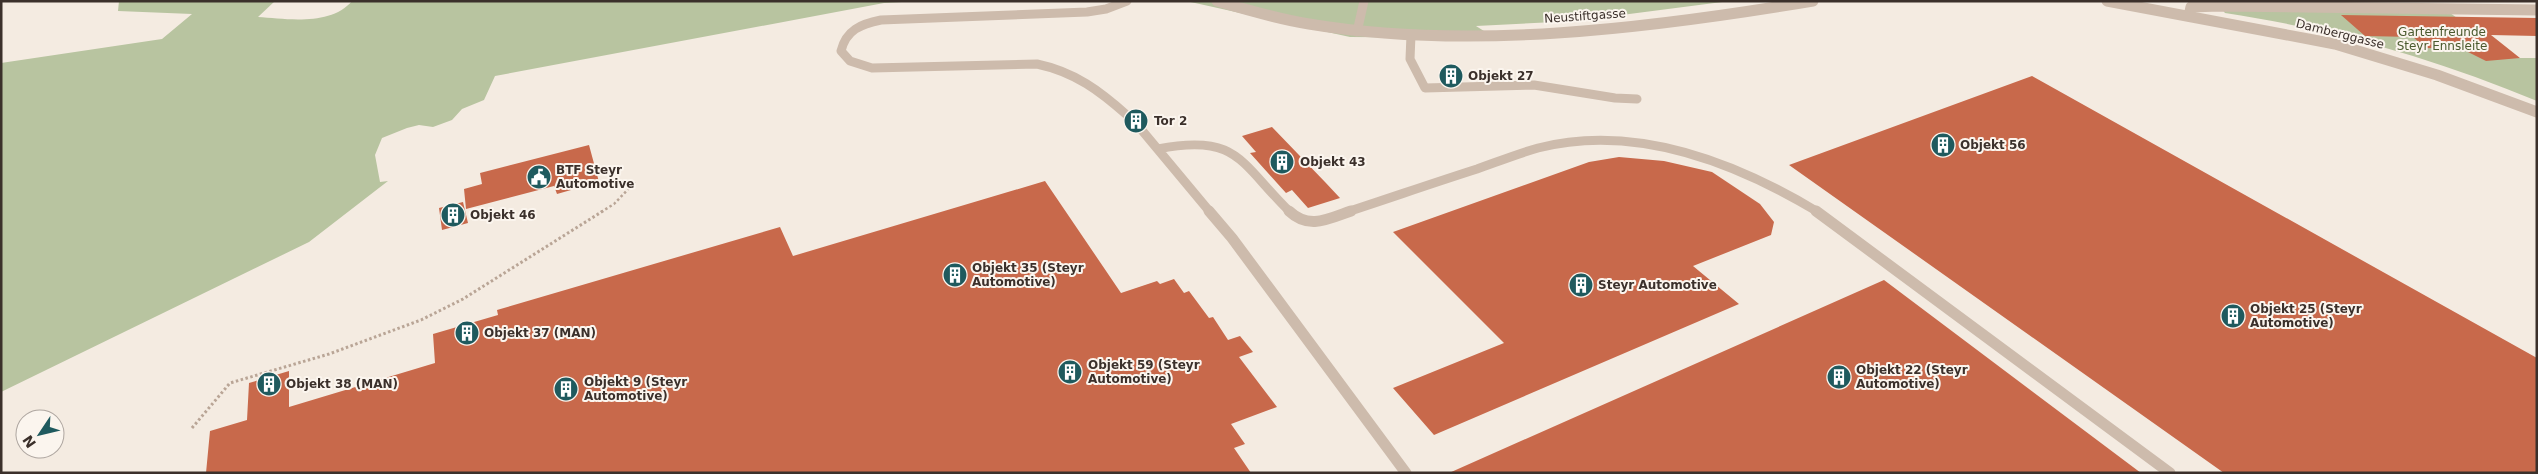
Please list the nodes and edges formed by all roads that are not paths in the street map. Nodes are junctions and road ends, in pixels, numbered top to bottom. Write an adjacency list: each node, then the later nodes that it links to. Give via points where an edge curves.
1 (1127, 1): 12 (lane, via 1087,12 899,18 869,23 845,36 841,51 850,61 872,68 1037,64 1059,68 1079,76)
2 (1216, 1): 8 (street, Neustiftgasse, via 1282,19)
3 (1364, 1): 8 (lane)
4 (1812, 1): 9 (street, Neustiftgasse, via 1654,23 1520,33)
5 (2107, 1): 7 (street)
6 (2537, 10): 7 (street, via 2219,6 2191,8)
7 (2189, 16): 11 (street, Damberggasse, via 2367,53 2439,75)
8 (1357, 32): 9 (street, Neustiftgasse)
9 (1411, 36): 10 (lane, via 1410,59 1425,88 1511,83 1550,86 1617,100)
10 (1637, 99)
11 (2537, 112)
12 (1128, 116)
13 (1140, 128): 14 (lane)
14 (1158, 149): 15 (lane, via 1232,238); 16 (lane, via 1188,144 1222,146 1244,162 1300,220 1316,223 1538,148 1564,143 1634,141 1695,153 1791,197 1834,223)
15 (1406, 473)
16 (2170, 473)

